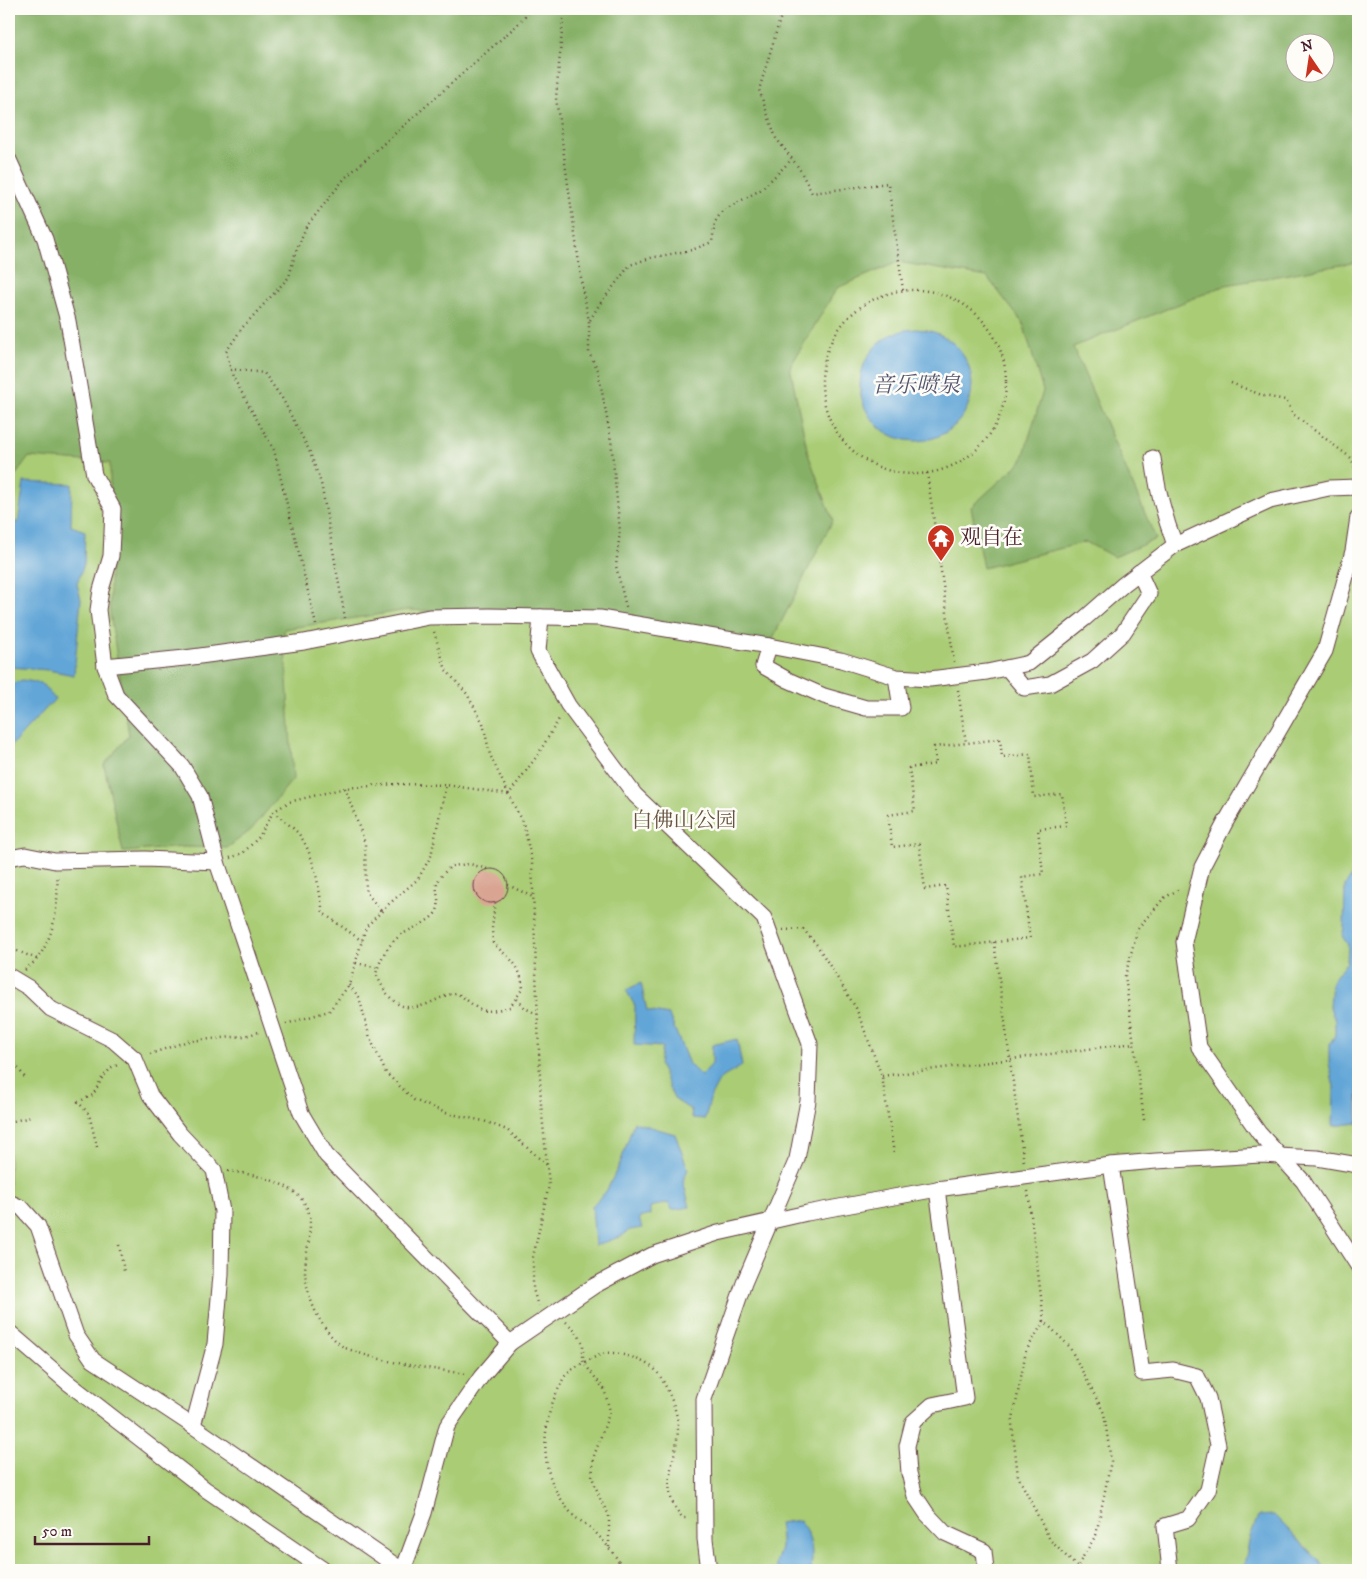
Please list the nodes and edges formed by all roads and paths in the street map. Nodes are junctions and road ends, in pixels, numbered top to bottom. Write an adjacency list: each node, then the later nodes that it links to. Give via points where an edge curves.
1 (531, 9): 8 (path, via 345,178 306,227 289,277 242,328 226,352)
2 (564, 9): 7 (path, via 556,98)
3 (783, 9): 4 (path, via 759,90 776,138)
4 (792, 159): 6 (path, via 812,193 888,183); 7 (path, via 762,190 722,210 714,222 712,242 630,265)
5 (9, 160): 23 (street, via 45,239 68,321 94,475 113,509 112,556 98,610)
6 (903, 290): 11 (path, via 938,293 966,305 988,326 1003,353 1007,383 1002,413 987,440 964,460); 11 (path, via 878,297 852,313 832,337 822,366 822,397 832,426 850,450 876,467 906,475)
7 (589, 321): 19 (path, via 589,353 598,370 611,440 620,531 616,566)
8 (230, 369): 20 (path, via 264,373 282,398 308,450 320,483); 21 (path, via 274,450)
9 (1231, 382): 12 (path, via 1264,396 1286,400 1293,414 1351,458)
10 (1153, 458): 15 (street, via 1163,513)
11 (927, 473): 25 (path)
12 (1358, 475)
13 (1358, 487): 15 (street, via 1329,488 1270,501)
14 (1358, 517): 37 (street, via 1353,551 1325,651 1225,823)
15 (1175, 545): 16 (street)
16 (1139, 572): 24 (street, via 1029,663); 24 (street, via 1149,594 1123,633 1092,661 1050,684 1024,688)
17 (429, 617): 18 (street); 20 (street); 31 (path, via 446,670 467,694 483,723 490,755)
18 (541, 617): 19 (street, via 600,618); 27 (street, via 538,651)
19 (630, 623): 22 (street)
20 (348, 633): 21 (street)
21 (319, 638): 23 (street, via 186,658)
22 (769, 646): 26 (street, via 841,660); 26 (street, via 763,666 824,696 866,708 901,708)
23 (104, 666): 35 (street, via 116,695 182,766 200,796)
24 (1007, 668): 25 (street)
25 (956, 676): 26 (street, via 930,679); 28 (path)
26 (896, 677)
27 (568, 704): 31 (path, via 537,756); 42 (street, via 635,795 764,918)
28 (966, 743): 44 (path, via 934,747 936,764 909,768 915,811 888,815 892,847 919,844 925,888 946,886 954,947); 44 (path, via 1000,739 1002,757 1030,754 1034,797 1062,794 1066,826 1038,829 1044,874 1022,877 1030,938)
29 (446, 785): 30 (path); 31 (path); 41 (path, via 430,856 418,879)
30 (345, 788): 32 (path, via 289,802); 41 (path, via 365,843 366,892)
31 (509, 794): 39 (path, via 524,826 532,862)
32 (273, 812): 35 (path, via 259,837 243,853); 43 (path, via 298,833 311,858 323,913)
33 (9, 858): 34 (street, via 25,855)
34 (55, 861): 35 (street, via 145,859); 46 (path, via 58,884 56,908 50,934)
35 (217, 862): 53 (street)
36 (487, 869): 48 (path, via 470,864 451,866 437,885 440,901 436,913 388,947)
37 (1199, 878): 54 (path, via 1164,898 1138,928 1125,976); 65 (street, via 1184,942 1199,1048 1259,1133)
38 (508, 885): 39 (path)
39 (533, 896): 52 (path)
40 (495, 902): 51 (path, via 493,943 515,963 521,975 523,988)
41 (382, 911): 43 (path, via 366,928)
42 (769, 930): 58 (path, via 803,930 817,945 856,1008); 73 (street, via 810,1044 808,1102 798,1159)
43 (362, 941): 47 (path)
44 (994, 942): 57 (path)
45 (9, 946): 46 (path)
46 (37, 959): 49 (path, via 25,970)
47 (356, 963): 48 (path); 50 (path)
48 (378, 968): 51 (path, via 376,974 392,1002 411,1008 456,993 478,1009 492,1011 510,1006)
49 (10, 976): 56 (street, via 29,988 51,1009 113,1040)
50 (349, 985): 53 (path, via 329,1011); 67 (path, via 359,997 370,1038 386,1074 414,1100 507,1130)
51 (517, 999): 52 (path, via 524,1008)
52 (538, 1015): 67 (path)
53 (273, 1028): 56 (path, via 245,1036 188,1041); 81 (street, via 301,1113 326,1155)
54 (1134, 1043): 57 (path); 61 (path)
55 (9, 1056): 59 (path)
56 (135, 1059): 63 (path, via 112,1067 93,1095 78,1102 89,1114); 69 (street, via 150,1095)
57 (1010, 1059): 58 (path); 70 (path)
58 (882, 1076): 64 (path)
59 (26, 1079)
60 (31, 1117): 62 (path)
61 (1144, 1120)
62 (9, 1122)
63 (98, 1147)
64 (894, 1154)
65 (1280, 1156): 66 (street); 68 (street); 75 (street, via 1303,1181)
66 (1358, 1164)
67 (547, 1165): 79 (path, via 549,1185 533,1257 533,1289)
68 (1111, 1165): 70 (street); 93 (street, via 1142,1373 1173,1370 1197,1376 1208,1398 1218,1445 1208,1490 1188,1519 1165,1526)
69 (214, 1170): 83 (path, via 250,1174 284,1186 302,1198 310,1220 305,1272 311,1301 325,1327 343,1347 407,1365); 84 (street, via 222,1211 221,1275 215,1344)
70 (1026, 1177): 71 (street); 78 (path)
71 (937, 1189): 73 (street); 92 (street, via 965,1398 932,1405 913,1422 907,1446 909,1473 915,1496 927,1514 945,1533 984,1551)
72 (9, 1202): 84 (street, via 22,1208 38,1226 76,1334 93,1360)
73 (770, 1222): 77 (street, via 718,1233 652,1256 594,1286); 85 (street, via 744,1283 704,1400)
74 (119, 1245): 76 (path)
75 (1358, 1266)
76 (124, 1270)
77 (556, 1312): 79 (street); 82 (path, via 575,1330 583,1343)
78 (1044, 1321): 87 (path, via 1026,1351 1012,1424 1018,1476 1050,1540); 87 (path, via 1069,1346 1104,1413 1111,1461 1096,1534)
79 (542, 1322): 81 (street)
80 (9, 1332): 88 (street, via 67,1382 204,1489)
81 (510, 1343): 83 (street)
82 (583, 1362): 85 (path, via 605,1353 630,1355 657,1370 678,1423 668,1483 674,1508 683,1518); 86 (path, via 604,1389 610,1411 594,1456 592,1477 609,1516); 86 (path, via 565,1376 552,1401 546,1433 546,1463 556,1492 574,1516)
83 (481, 1377): 89 (street, via 447,1426 424,1513)
84 (193, 1426): 89 (street)
85 (705, 1518): 91 (street)
86 (609, 1548): 90 (path)
87 (1077, 1569)
88 (324, 1570)
89 (403, 1570)
90 (624, 1570)
91 (709, 1570)
92 (986, 1570)
93 (1170, 1570)

